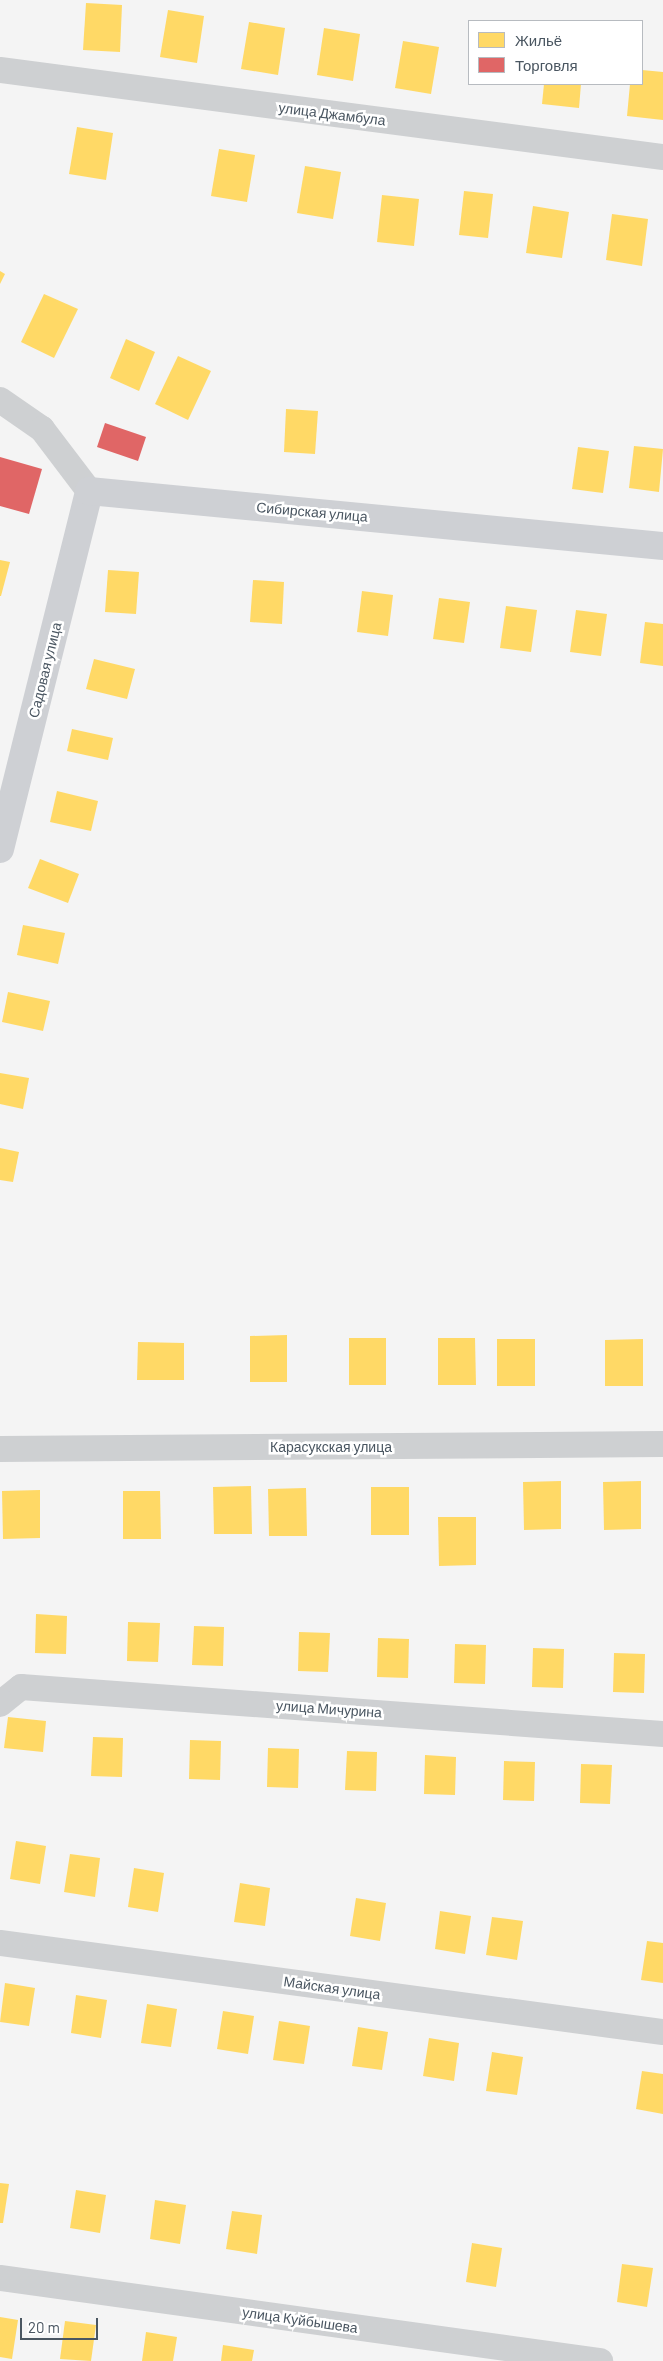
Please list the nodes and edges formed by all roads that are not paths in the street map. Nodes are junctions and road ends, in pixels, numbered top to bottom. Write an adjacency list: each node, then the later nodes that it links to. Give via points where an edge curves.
1 (0, 70): 2 (street, улица Джамбула)
2 (663, 157)
3 (0, 400): 4 (street, via 42,429)
4 (89, 491): 5 (street, Сибирская улица); 6 (street, Садовая улица)
5 (663, 546)
6 (0, 849)
7 (663, 1444): 8 (street, Карасукская улица)
8 (0, 1450)
9 (0, 1704): 10 (street, улица Мичурина, via 21,1687)
10 (663, 1734)
11 (0, 1943): 12 (street, Майская улица)
12 (663, 2032)
13 (0, 2278): 14 (street, улица Куйбышева)
14 (600, 2361)

